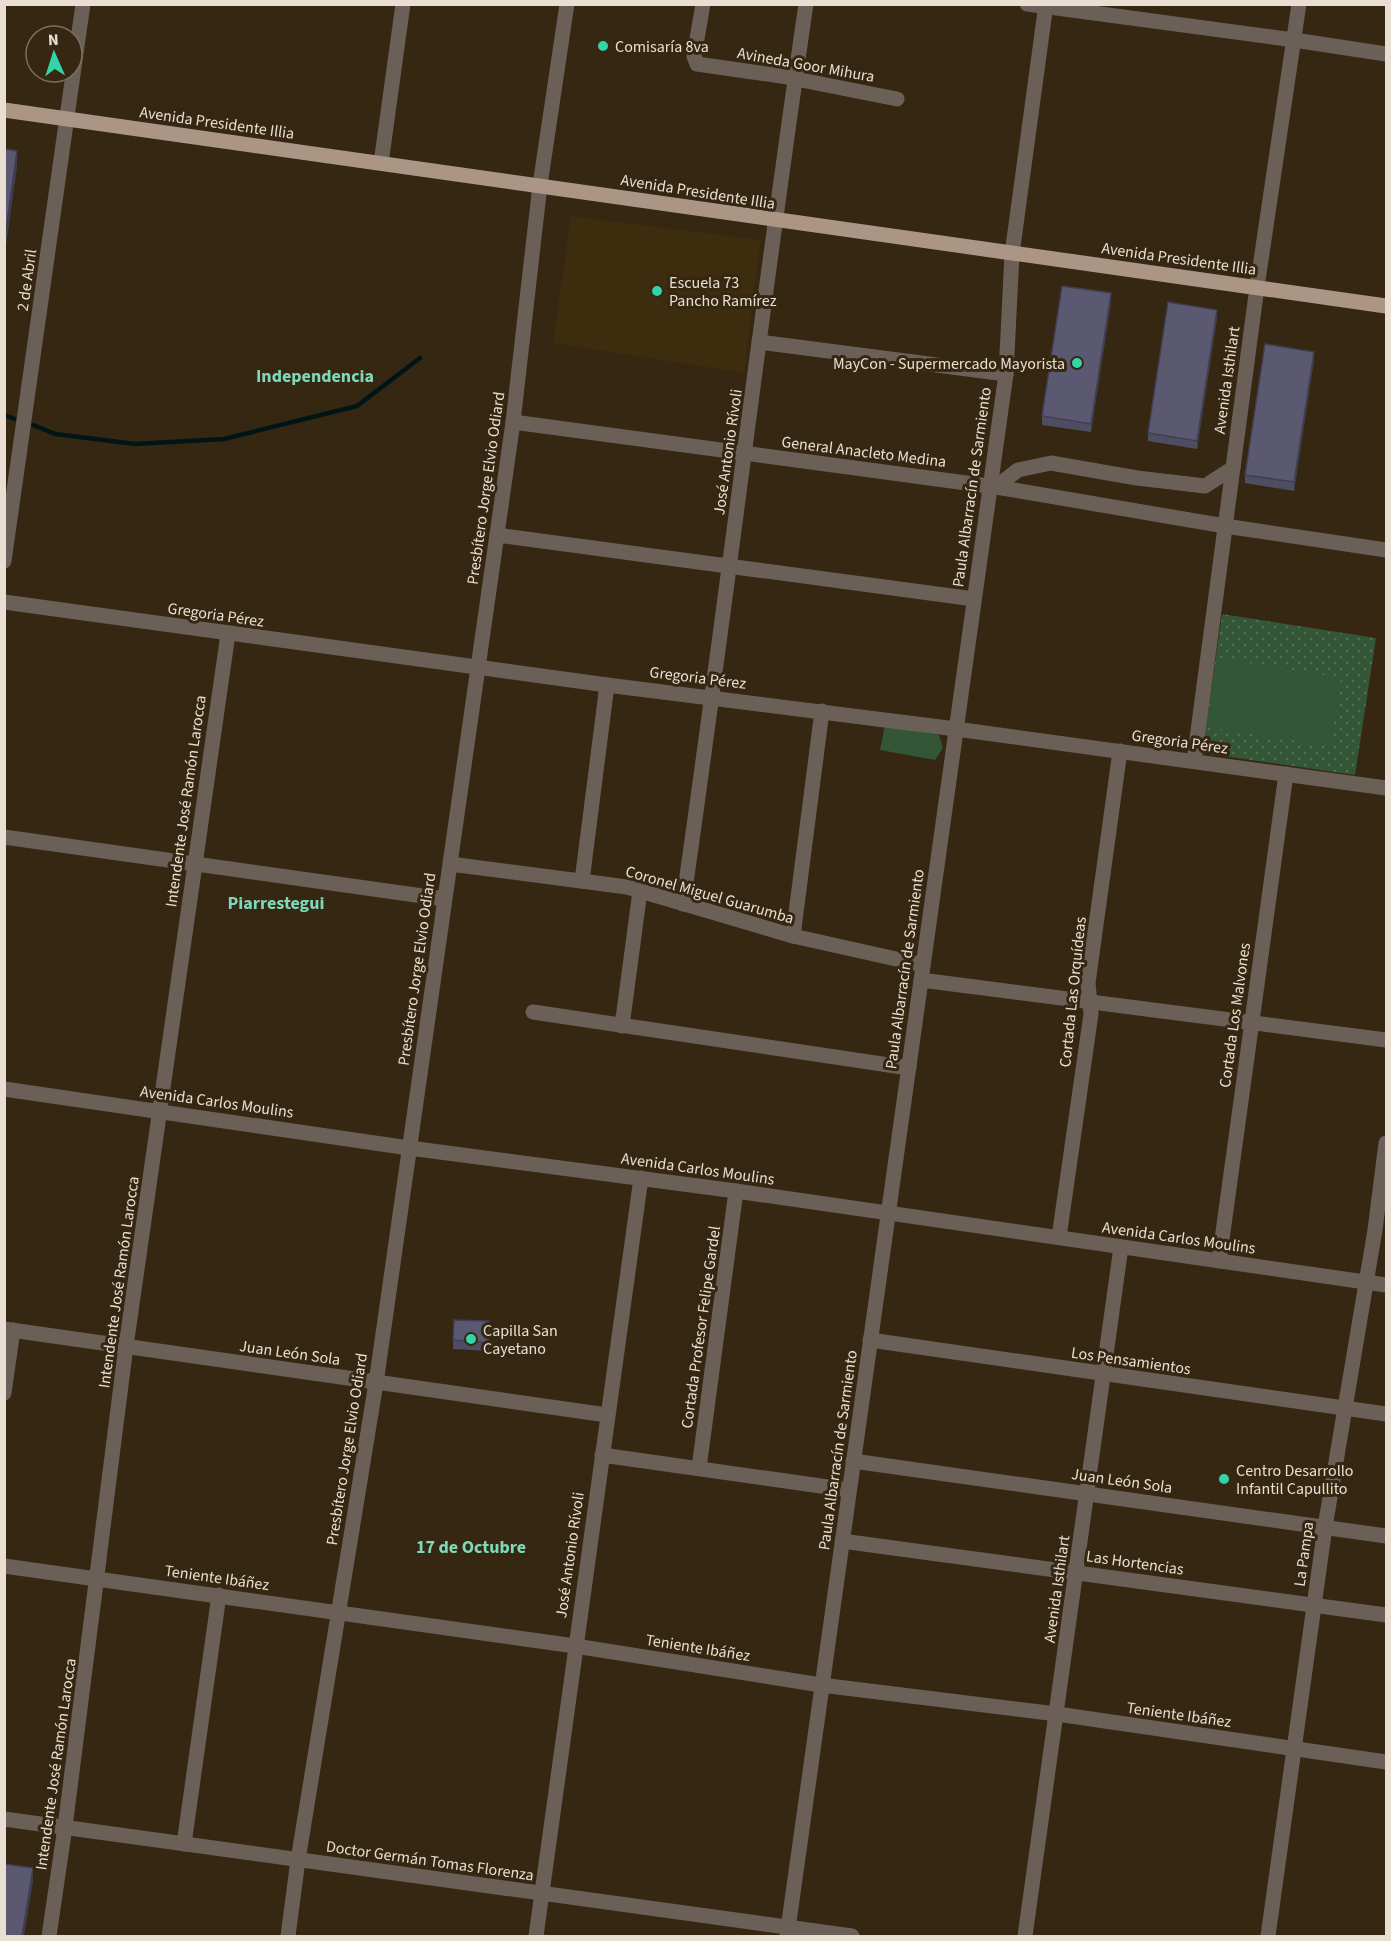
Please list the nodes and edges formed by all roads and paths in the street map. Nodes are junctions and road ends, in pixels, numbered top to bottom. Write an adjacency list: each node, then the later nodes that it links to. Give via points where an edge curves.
1 (83, 4): 14 (street, 2 de Abril)
2 (404, 4): 15 (street)
3 (567, 4): 16 (street, Presbítero Jorge Elvio Odiard)
4 (703, 4): 11 (street, Avineda Goor Mihura, via 694,56 697,64)
5 (806, 4): 11 (street, José Antonio Rívoli)
6 (1027, 4): 8 (street)
7 (1299, 4): 9 (street, Avenida Isthilart)
8 (1046, 6): 9 (street); 18 (street, Paula Albarracín de Sarmiento)
9 (1294, 40): 10 (street); 19 (street, Avenida Isthilart)
10 (1386, 54)
11 (795, 78): 12 (street, Avineda Goor Mihura); 17 (street, José Antonio Rívoli)
12 (897, 99)
13 (4, 110): 14 (main road, Avenida Presidente Illia)
14 (67, 119): 15 (main road, Avenida Presidente Illia); 30 (street, 2 de Abril)
15 (381, 163): 16 (main road, Avenida Presidente Illia)
16 (540, 185): 17 (main road, Avenida Presidente Illia); 23 (street, Presbítero Jorge Elvio Odiard)
17 (774, 220): 18 (main road, Avenida Presidente Illia); 21 (street, José Antonio Rívoli)
18 (1012, 254): 19 (main road, Avenida Presidente Illia); 22 (street, Paula Albarracín de Sarmiento)
19 (1257, 287): 20 (main road, Avenida Presidente Illia); 25 (street, Avenida Isthilart)
20 (1386, 306)
21 (759, 342): 22 (street); 24 (street, José Antonio Rívoli)
22 (1006, 374): 26 (street, Paula Albarracín de Sarmiento)
23 (513, 422): 24 (street, General Anacleto Medina); 28 (street, Presbítero Jorge Elvio Odiard)
24 (745, 454): 26 (street, General Anacleto Medina); 31 (street, José Antonio Rívoli)
25 (1233, 468): 26 (street, via 1205,486 1051,463 1018,470); 27 (street, Avenida Isthilart)
26 (993, 487): 27 (street, General Anacleto Medina); 32 (street, Paula Albarracín de Sarmiento)
27 (1225, 526): 29 (street, General Anacleto Medina); 41 (street, Avenida Isthilart)
28 (497, 535): 31 (street); 35 (street, Presbítero Jorge Elvio Odiard)
29 (1386, 550)
30 (4, 561)
31 (729, 566): 32 (street); 37 (street, José Antonio Rívoli)
32 (974, 599): 39 (street, Paula Albarracín de Sarmiento)
33 (4, 602): 34 (street, Gregoria Pérez)
34 (228, 634): 35 (street, Gregoria Pérez); 45 (street, Intendente José Ramón Larocca)
35 (478, 667): 36 (street, Gregoria Pérez); 46 (street, Presbítero Jorge Elvio Odiard)
36 (607, 685): 37 (street, Gregoria Pérez); 47 (street)
37 (712, 697): 38 (street, Gregoria Pérez); 50 (street, José Antonio Rívoli)
38 (822, 711): 39 (street, Gregoria Pérez); 51 (street)
39 (956, 729): 40 (street, Gregoria Pérez); 52 (street, Paula Albarracín de Sarmiento)
40 (1120, 751): 41 (street, Gregoria Pérez); 53 (street, Cortada Las Orquídeas, via 1088,983)
41 (1194, 761): 42 (street, Gregoria Pérez)
42 (1286, 774): 43 (street, Gregoria Pérez); 55 (street, Cortada Los Malvones)
43 (1386, 788)
44 (4, 837): 45 (street)
45 (194, 864): 49 (street); 60 (street, Intendente José Ramón Larocca)
46 (450, 864): 47 (street, Coronel Miguel Guarumba); 49 (street, Presbítero Jorge Elvio Odiard)
47 (582, 881): 48 (street, Coronel Miguel Guarumba)
48 (640, 891): 50 (street, Coronel Miguel Guarumba); 56 (street)
49 (444, 899): 62 (street, Presbítero Jorge Elvio Odiard)
50 (683, 904): 51 (street, Coronel Miguel Guarumba)
51 (793, 936): 52 (street, Coronel Miguel Guarumba)
52 (922, 973): 53 (street, Coronel Miguel Guarumba); 58 (street, Paula Albarracín de Sarmiento)
53 (1090, 1004): 55 (street, Coronel Miguel Guarumba); 66 (street, Cortada Las Orquídeas)
54 (533, 1012): 56 (street)
55 (1251, 1024): 57 (street, Coronel Miguel Guarumba); 68 (street, Cortada Los Malvones)
56 (622, 1026): 58 (street)
57 (1386, 1040)
58 (909, 1068): 65 (street, Paula Albarracín de Sarmiento)
59 (4, 1089): 60 (street, Avenida Carlos Moulins)
60 (160, 1111): 62 (street, Avenida Carlos Moulins); 73 (street, Intendente José Ramón Larocca)
61 (1386, 1147): 69 (street, La Pampa)
62 (409, 1148): 63 (street, Avenida Carlos Moulins); 75 (street, Presbítero Jorge Elvio Odiard)
63 (641, 1179): 64 (street, Avenida Carlos Moulins); 79 (street, José Antonio Rívoli)
64 (736, 1191): 65 (street, Avenida Carlos Moulins); 82 (street, Cortada Profesor Felipe Gardel)
65 (888, 1214): 66 (street, Avenida Carlos Moulins); 72 (street, Paula Albarracín de Sarmiento)
66 (1059, 1237): 67 (street, Avenida Carlos Moulins)
67 (1121, 1247): 68 (street, Avenida Carlos Moulins); 74 (street, Avenida Isthilart)
68 (1219, 1261): 69 (street, Avenida Carlos Moulins)
69 (1365, 1282): 70 (street, Avenida Carlos Moulins); 77 (street, La Pampa)
70 (1386, 1285)
71 (9, 1329): 73 (street, Juan León Sola); 76 (street)
72 (870, 1340): 74 (street, Los Pensamientos); 81 (street, Paula Albarracín de Sarmiento)
73 (126, 1346): 75 (street, Juan León Sola); 90 (street, Intendente José Ramón Larocca)
74 (1104, 1374): 77 (street, Los Pensamientos); 84 (street, Avenida Isthilart)
75 (376, 1383): 79 (street, Juan León Sola); 93 (street, Presbítero Jorge Elvio Odiard)
76 (4, 1394)
77 (1345, 1408): 78 (street, Los Pensamientos); 85 (street, La Pampa)
78 (1386, 1414)
79 (607, 1415): 80 (street, José Antonio Rívoli)
80 (602, 1455): 82 (street); 95 (street, José Antonio Rívoli)
81 (853, 1461): 83 (street, Paula Albarracín de Sarmiento); 84 (street, Juan León Sola)
82 (699, 1468): 83 (street)
83 (849, 1490): 87 (street, Paula Albarracín de Sarmiento)
84 (1087, 1494): 85 (street, Juan León Sola); 89 (street, Avenida Isthilart)
85 (1325, 1527): 86 (street, Juan León Sola); 92 (street, La Pampa)
86 (1386, 1536)
87 (842, 1541): 89 (street, Las Hortencias); 96 (street, Paula Albarracín de Sarmiento)
88 (4, 1566): 90 (street, Teniente Ibáñez)
89 (1076, 1572): 92 (street, Las Hortencias); 97 (street, Avenida Isthilart)
90 (97, 1578): 91 (street, Teniente Ibáñez); 101 (street, Intendente José Ramón Larocca)
91 (219, 1595): 93 (street, Teniente Ibáñez); 102 (street)
92 (1314, 1604): 94 (street, Las Hortencias); 98 (street, La Pampa)
93 (337, 1614): 95 (street, Teniente Ibáñez); 103 (street, Presbítero Jorge Elvio Odiard)
94 (1386, 1615)
95 (575, 1647): 96 (street, Teniente Ibáñez); 104 (street, José Antonio Rívoli)
96 (821, 1685): 97 (street, Teniente Ibáñez); 105 (street, Paula Albarracín de Sarmiento)
97 (1057, 1714): 98 (street, Teniente Ibáñez); 110 (street, Avenida Isthilart)
98 (1293, 1749): 99 (street, Teniente Ibáñez); 111 (street, La Pampa)
99 (1386, 1762)
100 (4, 1819): 101 (street, Doctor Germán Tomas Florenza)
101 (65, 1827): 102 (street, Doctor Germán Tomas Florenza); 106 (street, Intendente José Ramón Larocca)
102 (184, 1844): 103 (street, Doctor Germán Tomas Florenza)
103 (298, 1860): 104 (street, Doctor Germán Tomas Florenza); 107 (street, Presbítero Jorge Elvio Odiard)
104 (542, 1893): 105 (street, Doctor Germán Tomas Florenza); 108 (street, José Antonio Rívoli)
105 (787, 1933): 109 (street, Doctor Germán Tomas Florenza)
106 (49, 1936)
107 (288, 1936)
108 (536, 1936)
109 (852, 1936)
110 (1025, 1936)
111 (1268, 1936)

